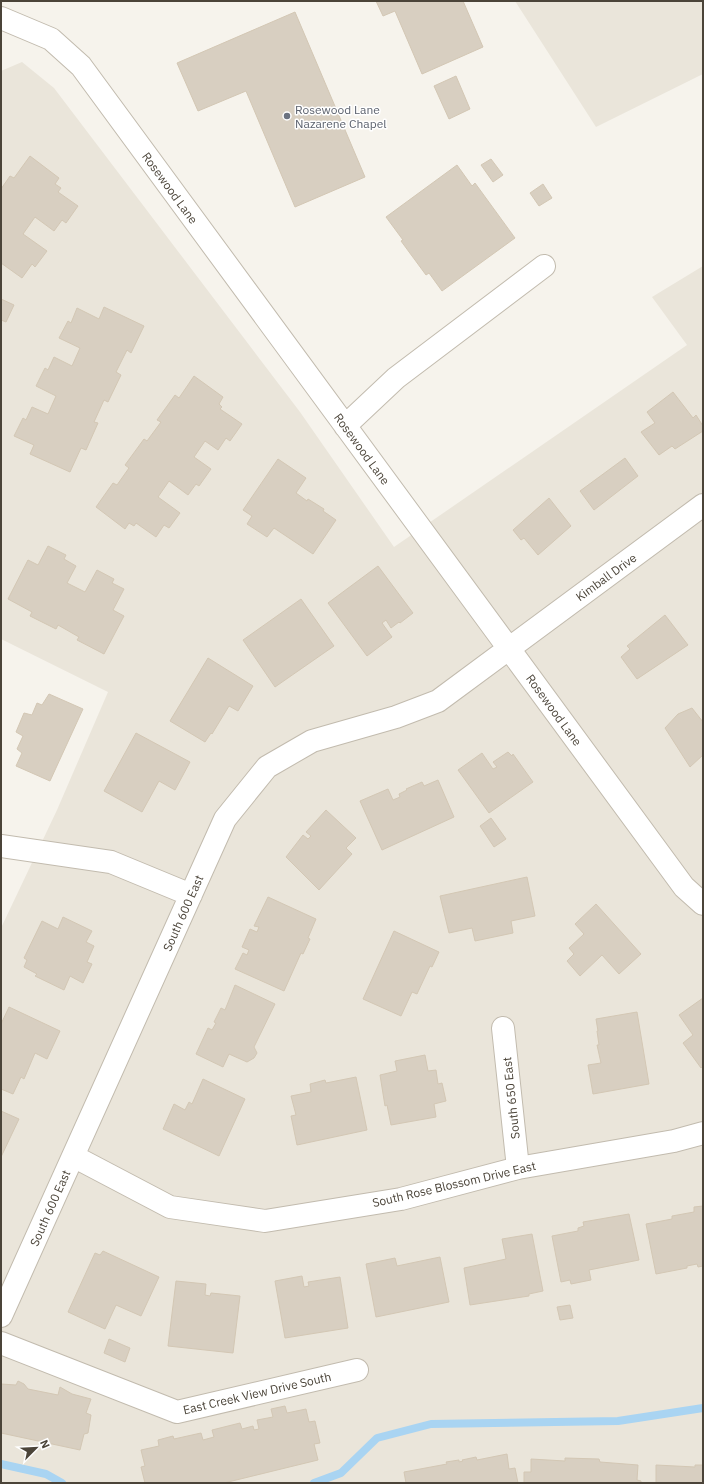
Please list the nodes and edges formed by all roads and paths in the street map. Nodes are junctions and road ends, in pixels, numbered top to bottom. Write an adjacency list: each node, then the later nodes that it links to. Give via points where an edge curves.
1 (1, 18): 3 (street, Rosewood Lane, via 51,39 81,66)
2 (544, 266): 3 (street, via 396,378)
3 (346, 426): 5 (street, Rosewood Lane)
4 (703, 505): 5 (street, Kimball Drive)
5 (508, 649): 7 (street, South 600 East, via 438,701 396,717 312,741 267,767 225,819); 8 (street, Rosewood Lane, via 684,887)
6 (1, 846): 7 (street, via 111,862)
7 (191, 895): 11 (street, South 600 East)
8 (703, 904)
9 (504, 1028): 12 (street, South 650 East)
10 (703, 1132): 12 (street, South Rose Blossom Drive East, via 674,1141)
11 (73, 1156): 12 (street, South Rose Blossom Drive East, via 170,1207 265,1221 401,1199); 13 (street, South 600 East)
12 (518, 1168)
13 (1, 1316)
14 (1, 1343): 15 (street, East Creek View Drive South, via 177,1412)
15 (357, 1370)

